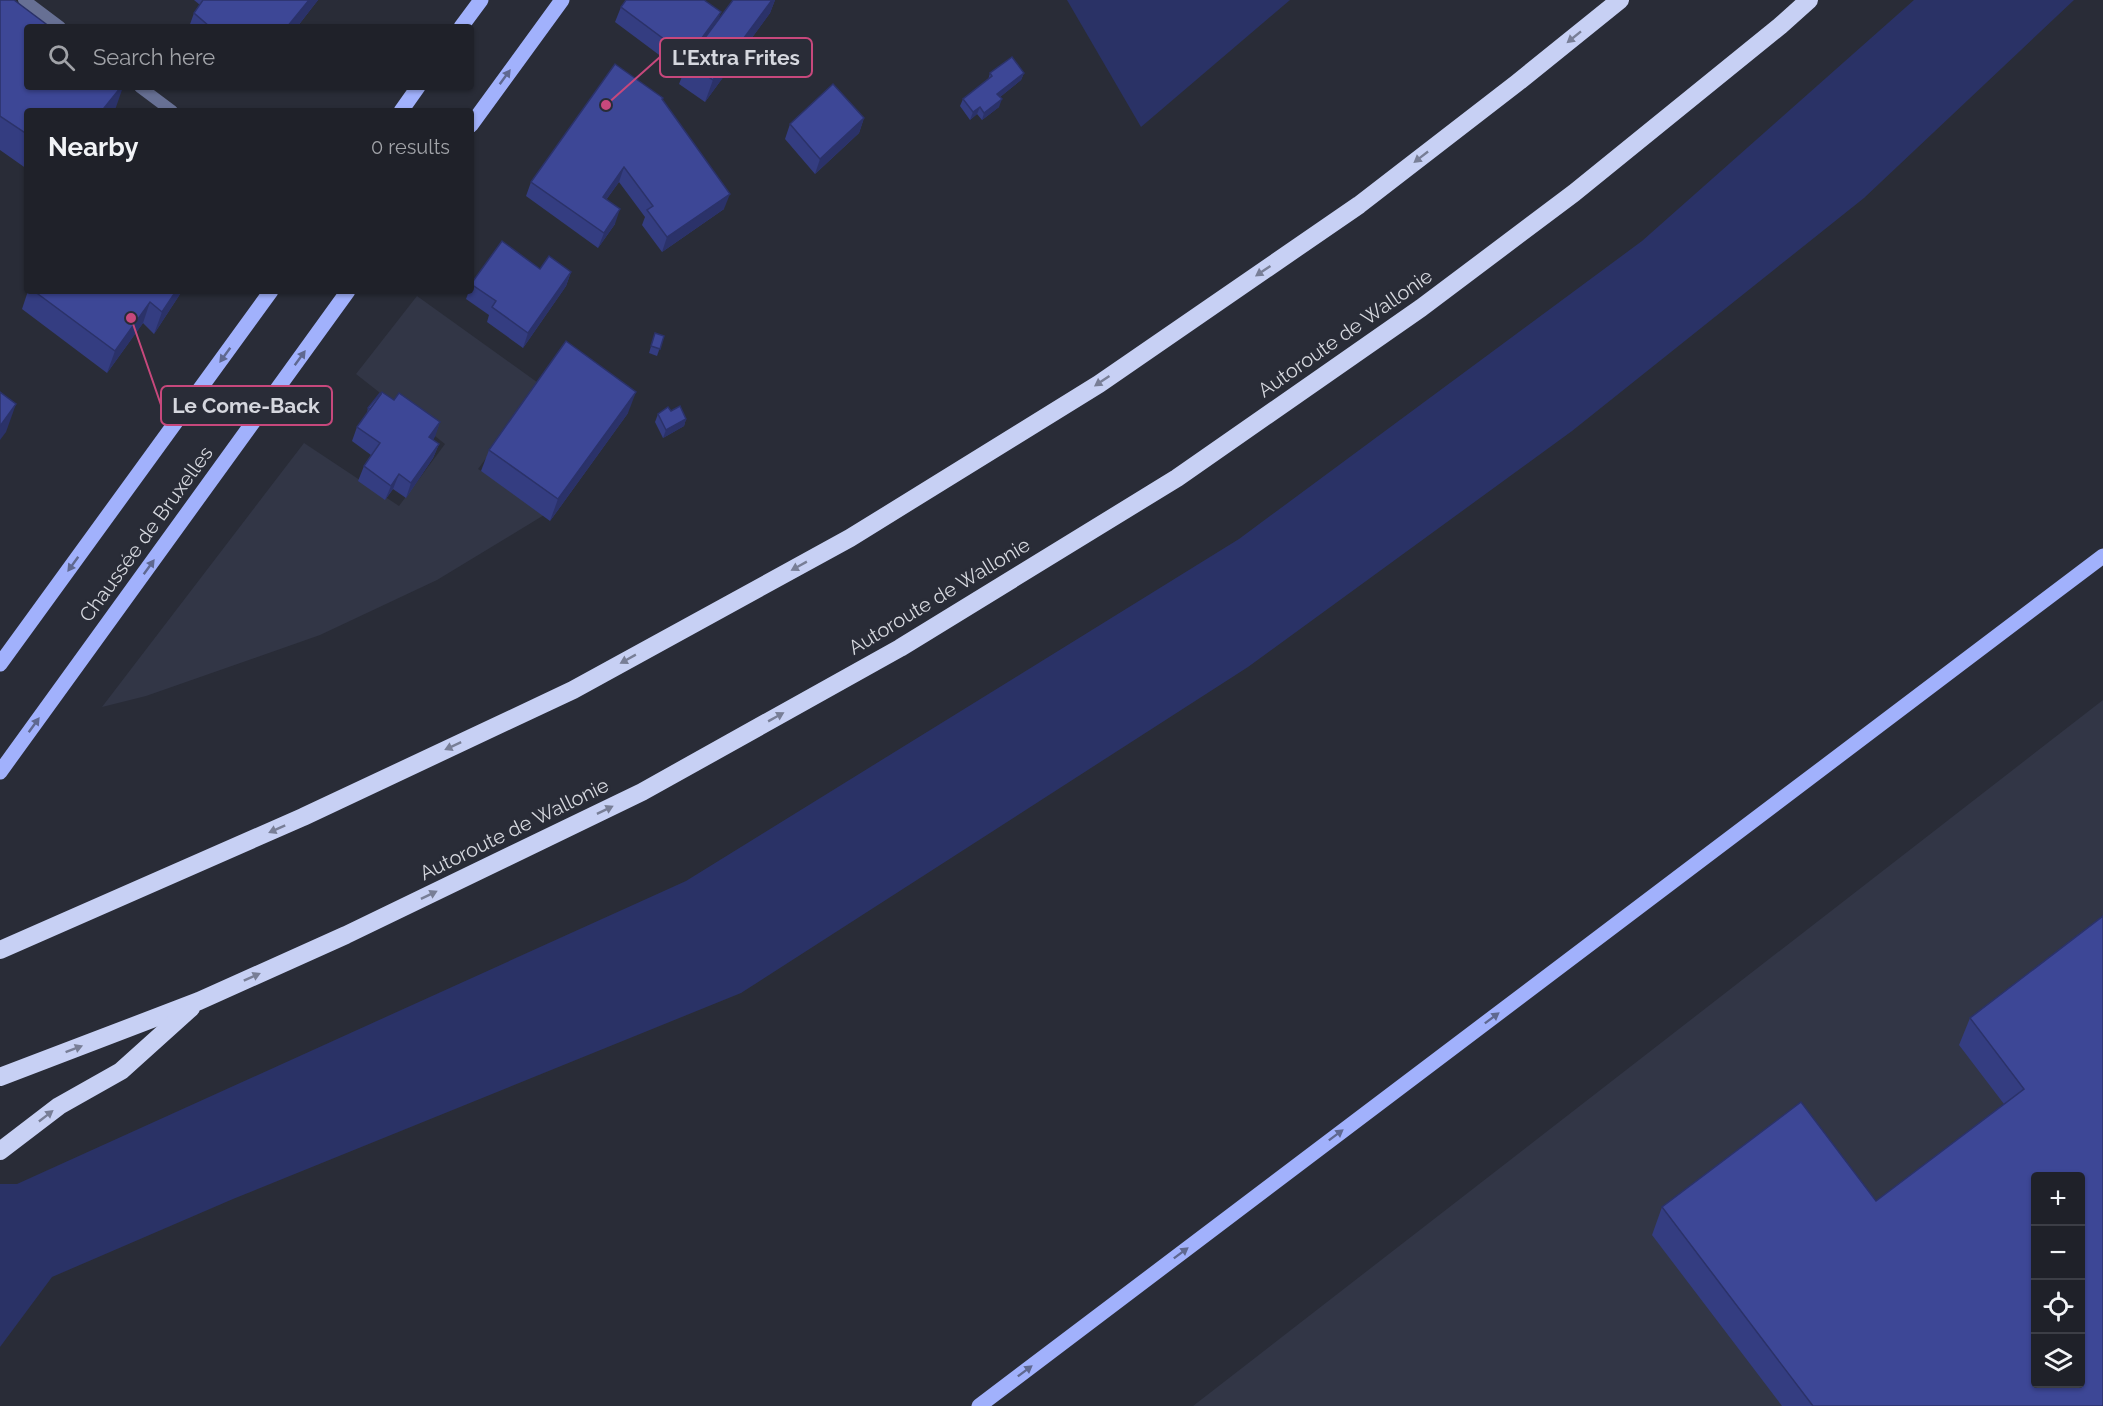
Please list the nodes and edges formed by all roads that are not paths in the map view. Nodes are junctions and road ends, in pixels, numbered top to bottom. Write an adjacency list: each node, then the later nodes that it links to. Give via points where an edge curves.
1 (24, 0): 6 (lane)
2 (481, 0): 7 (main road)
3 (562, 0): 12 (main road, one-way to 3)
4 (1620, 0): 18 (highway, one-way to 18, via 1359,205 1099,384 850,538 573,690 303,817)
5 (1809, 0): 19 (highway, Autoroute de Wallonie, one-way to 5, via 346,935 642,792 900,648 1177,478 1421,308 1574,193)
6 (56, 24)
7 (463, 24)
8 (144, 90): 10 (lane)
9 (416, 90): 11 (main road)
10 (168, 108)
11 (403, 108)
12 (474, 121)
13 (269, 294): 16 (main road, one-way to 16)
14 (346, 294): 17 (main road, Chaussée de Bruxelles, one-way to 14)
15 (2103, 556): 22 (main road, one-way to 15)
16 (0, 664)
17 (0, 772)
18 (3, 949)
19 (199, 1001): 20 (highway, Autoroute de Wallonie, one-way to 19); 21 (highway, one-way to 19, via 59,1106 122,1071)
20 (0, 1077)
21 (0, 1151)
22 (979, 1406)

